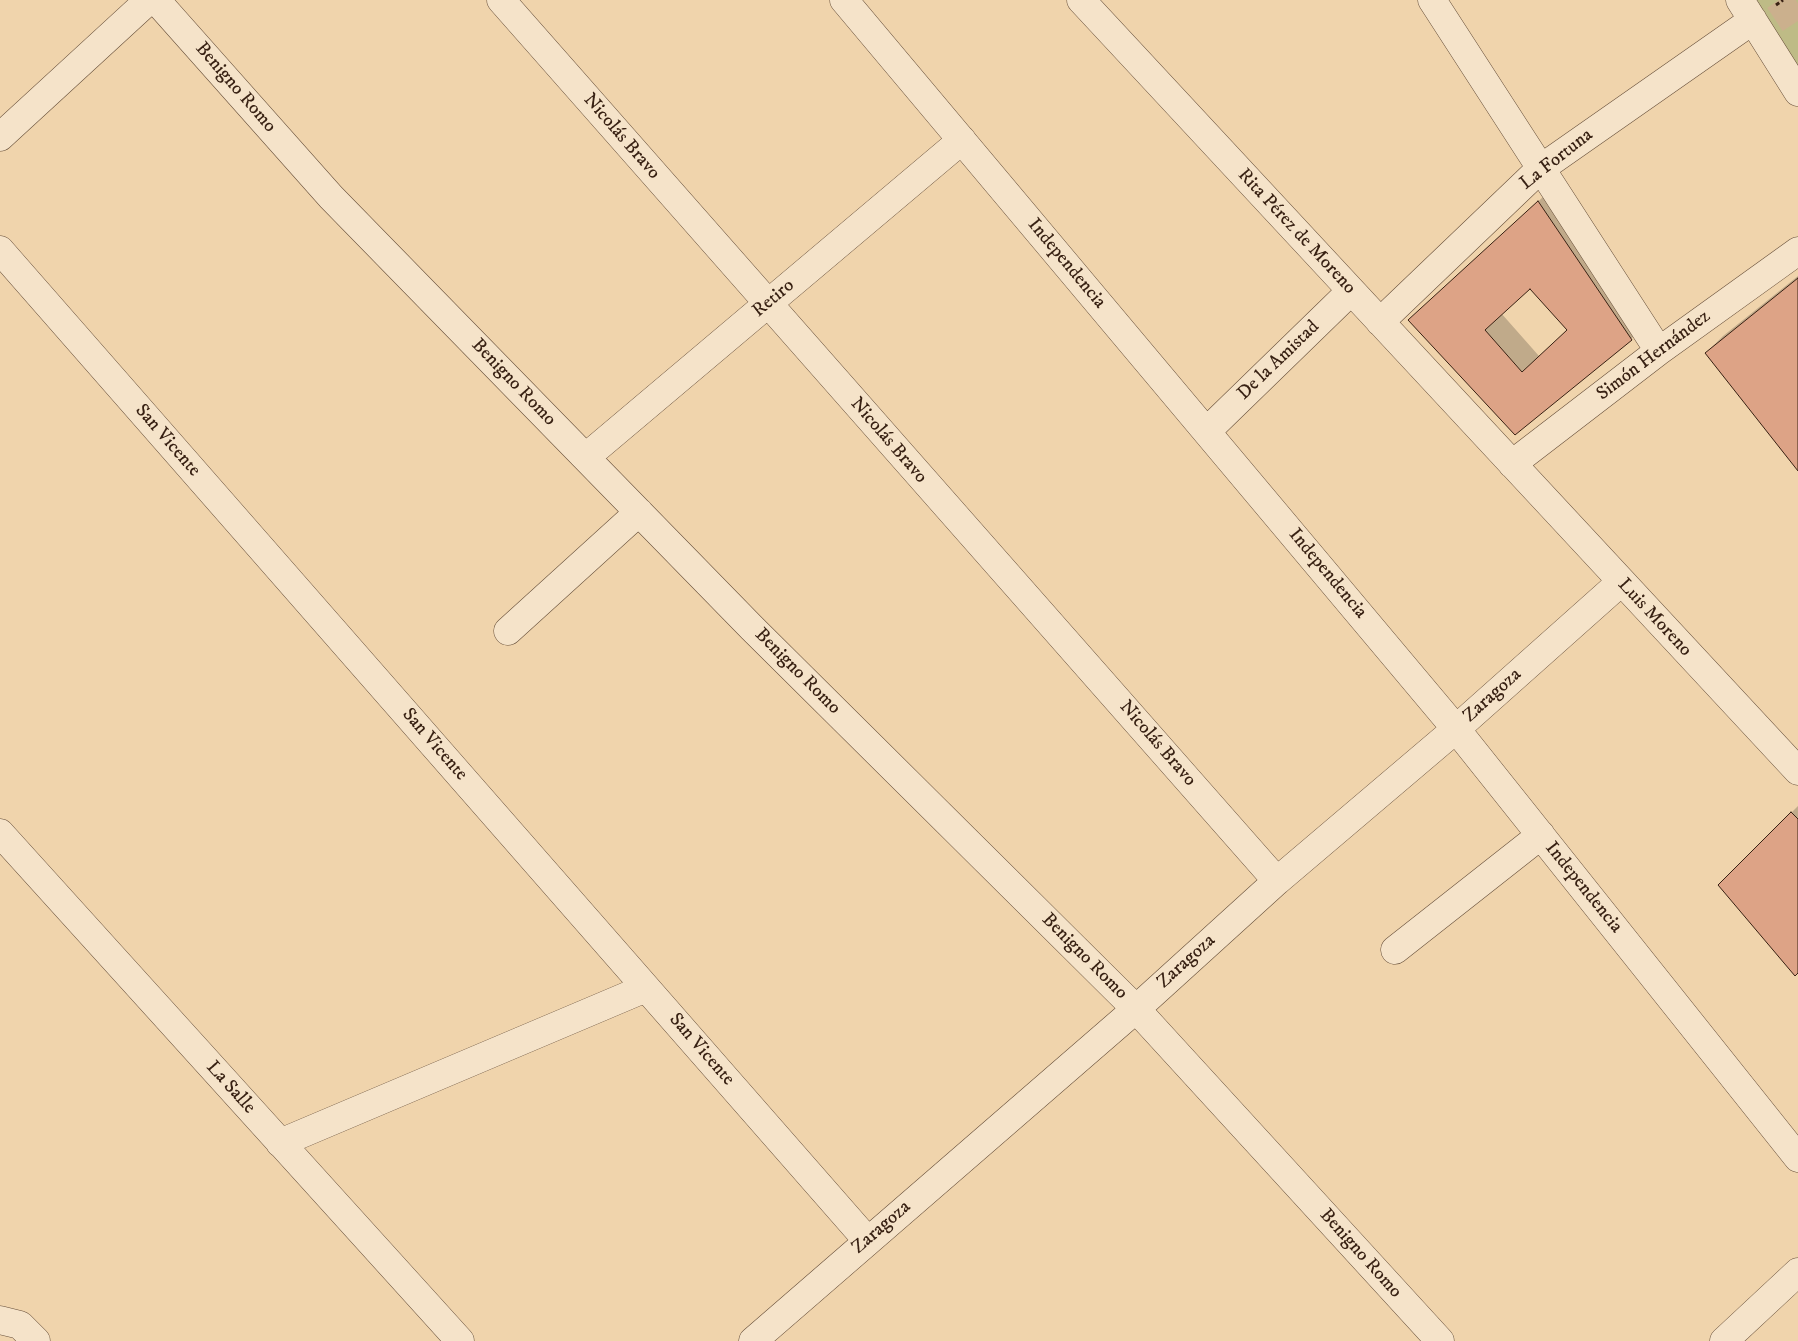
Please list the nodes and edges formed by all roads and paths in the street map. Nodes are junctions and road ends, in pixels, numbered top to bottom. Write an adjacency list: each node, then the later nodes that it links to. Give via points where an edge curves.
1 (148, 0): 9 (street)
2 (156, 0): 19 (street, Benigno Romo, via 332,197)
3 (501, 0): 15 (street, Nicolás Bravo)
4 (844, 0): 10 (street, Independencia)
5 (1081, 0): 14 (street, Rita Pérez de Moreno)
6 (1432, 0): 11 (street)
7 (1746, 10): 8 (street); 11 (street, La Fortuna)
8 (1798, 92)
9 (0, 137)
10 (962, 140): 15 (street, Retiro); 18 (street, Independencia)
11 (1540, 169): 16 (street, La Fortuna); 17 (street)
12 (0, 250): 30 (street, San Vicente)
13 (1798, 251): 17 (street, Simón Hernández)
14 (1350, 291): 16 (street, Rita Pérez de Moreno); 18 (street, De la Amistad)
15 (767, 304): 19 (street, Retiro); 28 (street, Nicolás Bravo)
16 (1380, 322): 20 (street, Rita Pérez de Moreno)
17 (1659, 351): 20 (street, Simón Hernández)
18 (1207, 432): 24 (street, Independencia)
19 (586, 458): 21 (street, Benigno Romo)
20 (1512, 464): 22 (street, Luis Moreno)
21 (639, 512): 23 (street); 31 (street, Benigno Romo)
22 (1621, 582): 24 (street, Zaragoza); 25 (street, Luis Moreno)
23 (508, 631)
24 (1456, 729): 27 (street, Independencia); 28 (street, Zaragoza)
25 (1798, 771)
26 (0, 833): 32 (street, La Salle)
27 (1541, 835): 29 (street); 33 (street, Independencia)
28 (1277, 881): 31 (street, Zaragoza)
29 (1395, 950)
30 (646, 988): 32 (street); 34 (street, San Vicente)
31 (1136, 1008): 34 (street, Zaragoza); 40 (street, Benigno Romo)
32 (280, 1143): 38 (street, La Salle)
33 (1798, 1158)
34 (867, 1240): 39 (street, Zaragoza)
35 (1798, 1272): 41 (street)
36 (0, 1320): 37 (street, via 20,1325)
37 (36, 1341)
38 (460, 1341)
39 (753, 1341)
40 (1440, 1341)
41 (1724, 1341)

